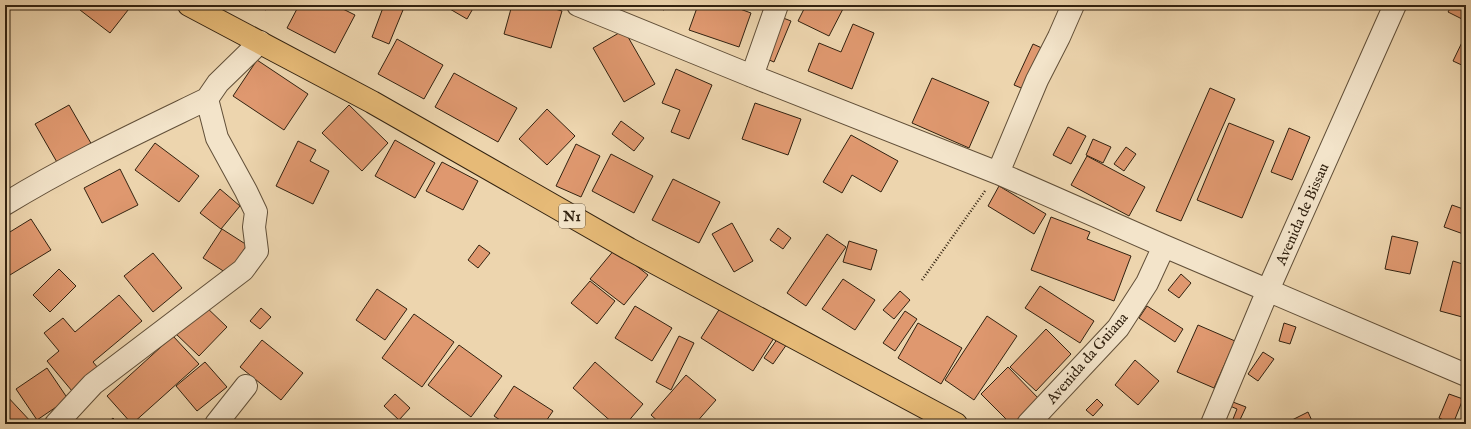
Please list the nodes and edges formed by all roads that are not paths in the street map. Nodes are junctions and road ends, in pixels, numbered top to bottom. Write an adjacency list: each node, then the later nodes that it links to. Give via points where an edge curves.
1 (189, 5): 6 (main road, N1)
2 (578, 5): 7 (street)
3 (777, 5): 7 (street)
4 (1072, 5): 9 (street)
5 (1395, 5): 12 (street, Avenida de Bissau)
6 (260, 42): 8 (street, via 218,83); 17 (main road, N1, via 372,102 629,249)
7 (752, 76): 9 (street)
8 (207, 99): 10 (street); 15 (street, via 217,138 256,212 254,227 257,252 242,270 93,384)
9 (998, 173): 11 (street)
10 (5, 204)
11 (1164, 246): 12 (street); 18 (street, Avenida da Guiana, via 1147,283 1118,328)
12 (1268, 290): 13 (street); 19 (street, Avenida de Bissau)
13 (1466, 375)
14 (246, 386): 16 (street)
15 (56, 424)
16 (216, 424)
17 (956, 424)
18 (1028, 424)
19 (1212, 424)

